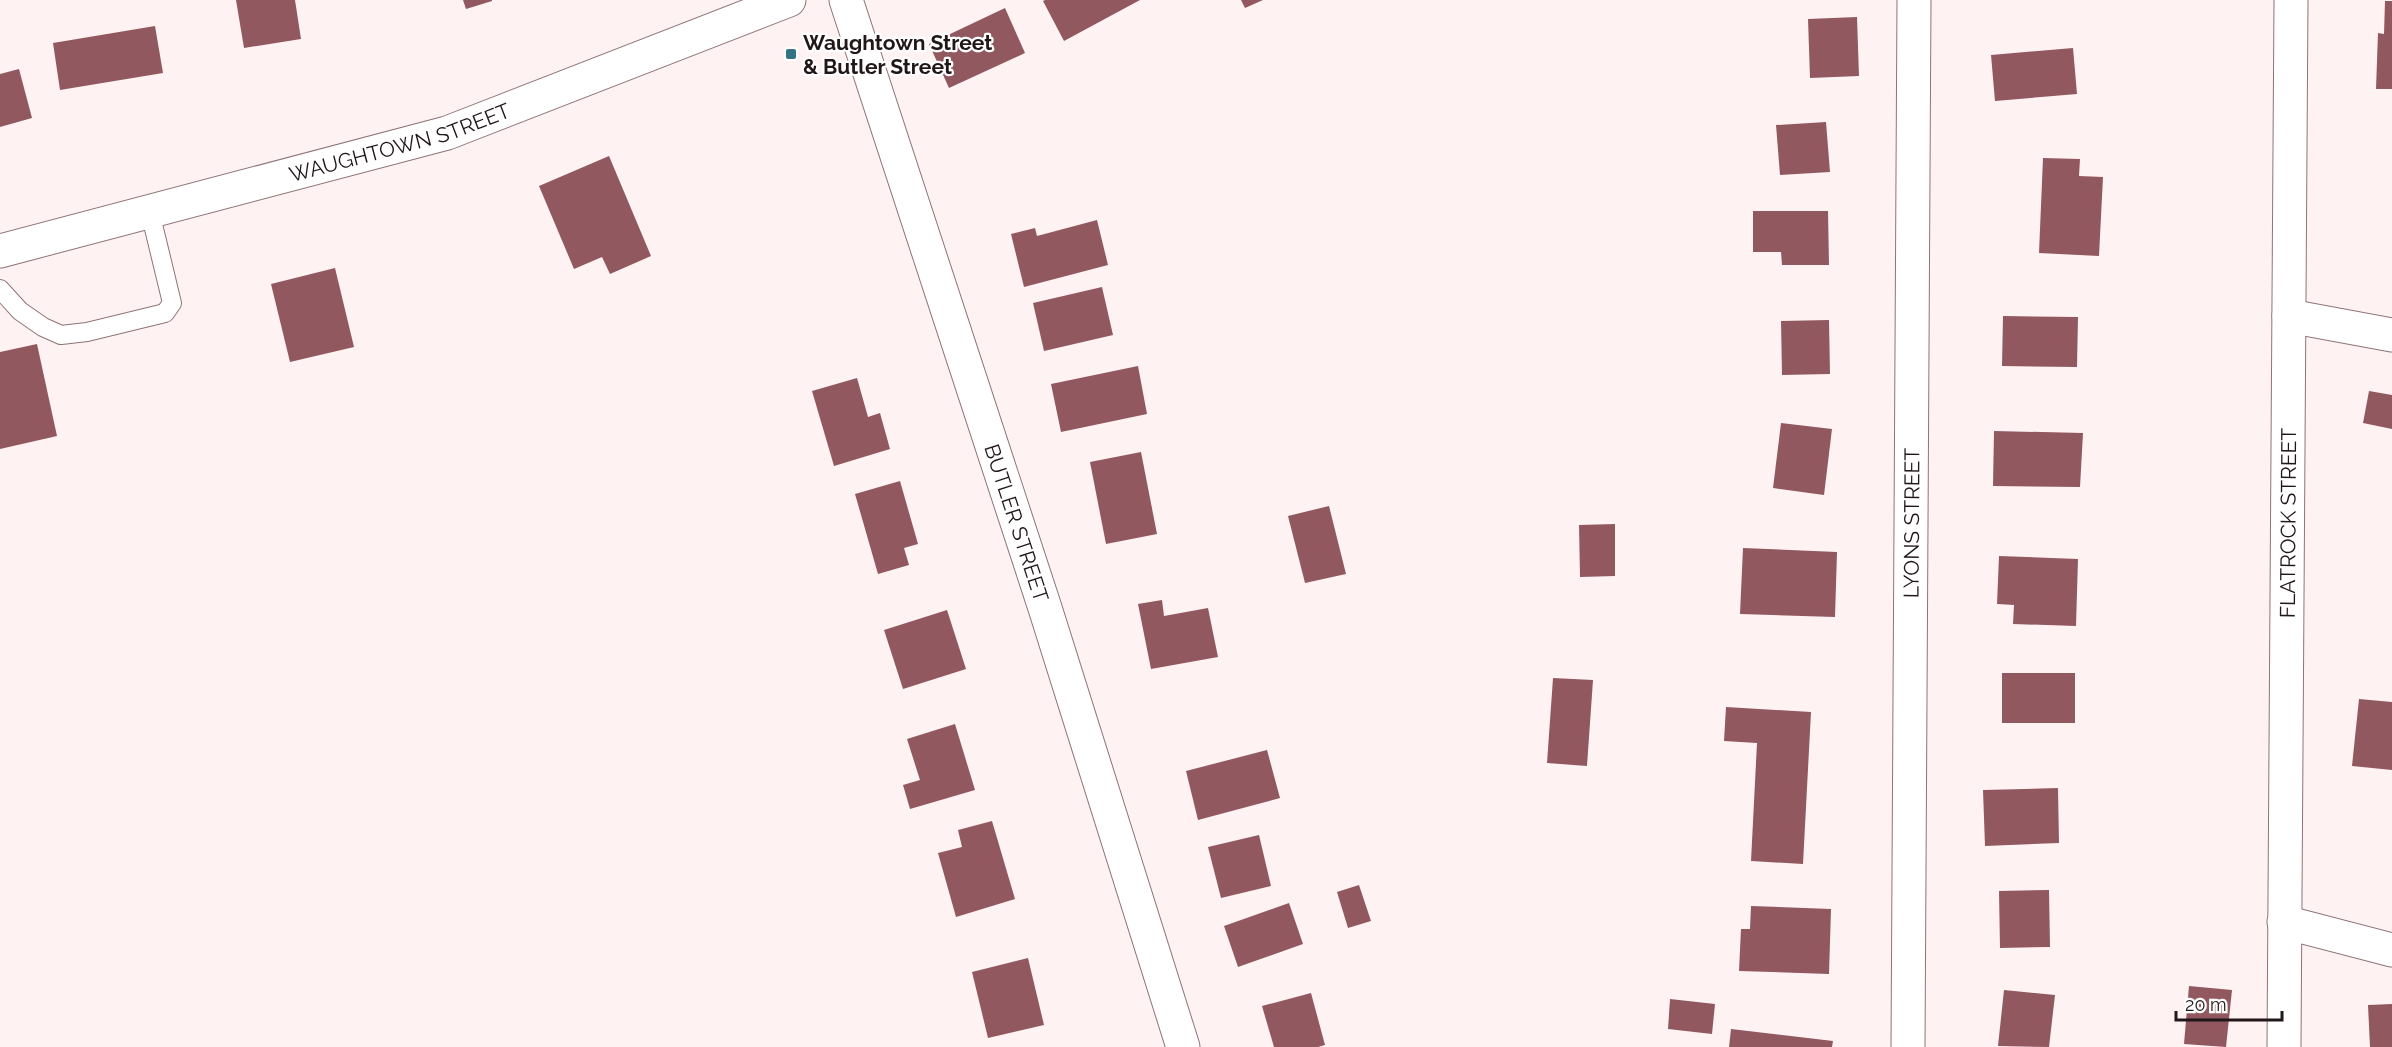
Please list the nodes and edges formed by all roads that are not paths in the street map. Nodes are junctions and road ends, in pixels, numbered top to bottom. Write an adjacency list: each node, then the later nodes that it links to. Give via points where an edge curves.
1 (789, 0): 5 (street, WAUGHTOWN STREET, via 447,133)
2 (846, 0): 12 (street, BUTLER STREET)
3 (1914, 0): 13 (street, LYONS STREET)
4 (2291, 0): 8 (street, FLATROCK STREET)
5 (150, 212): 6 (street, WAUGHTOWN STREET); 7 (lane, via 172,303 165,313 61,335 20,311)
6 (0, 251)
7 (0, 289)
8 (2289, 316): 9 (street); 10 (street, FLATROCK STREET)
9 (2392, 335)
10 (2284, 922): 11 (street); 14 (street, FLATROCK STREET)
11 (2392, 950)
12 (1183, 1047)
13 (1908, 1047)
14 (2284, 1047)

